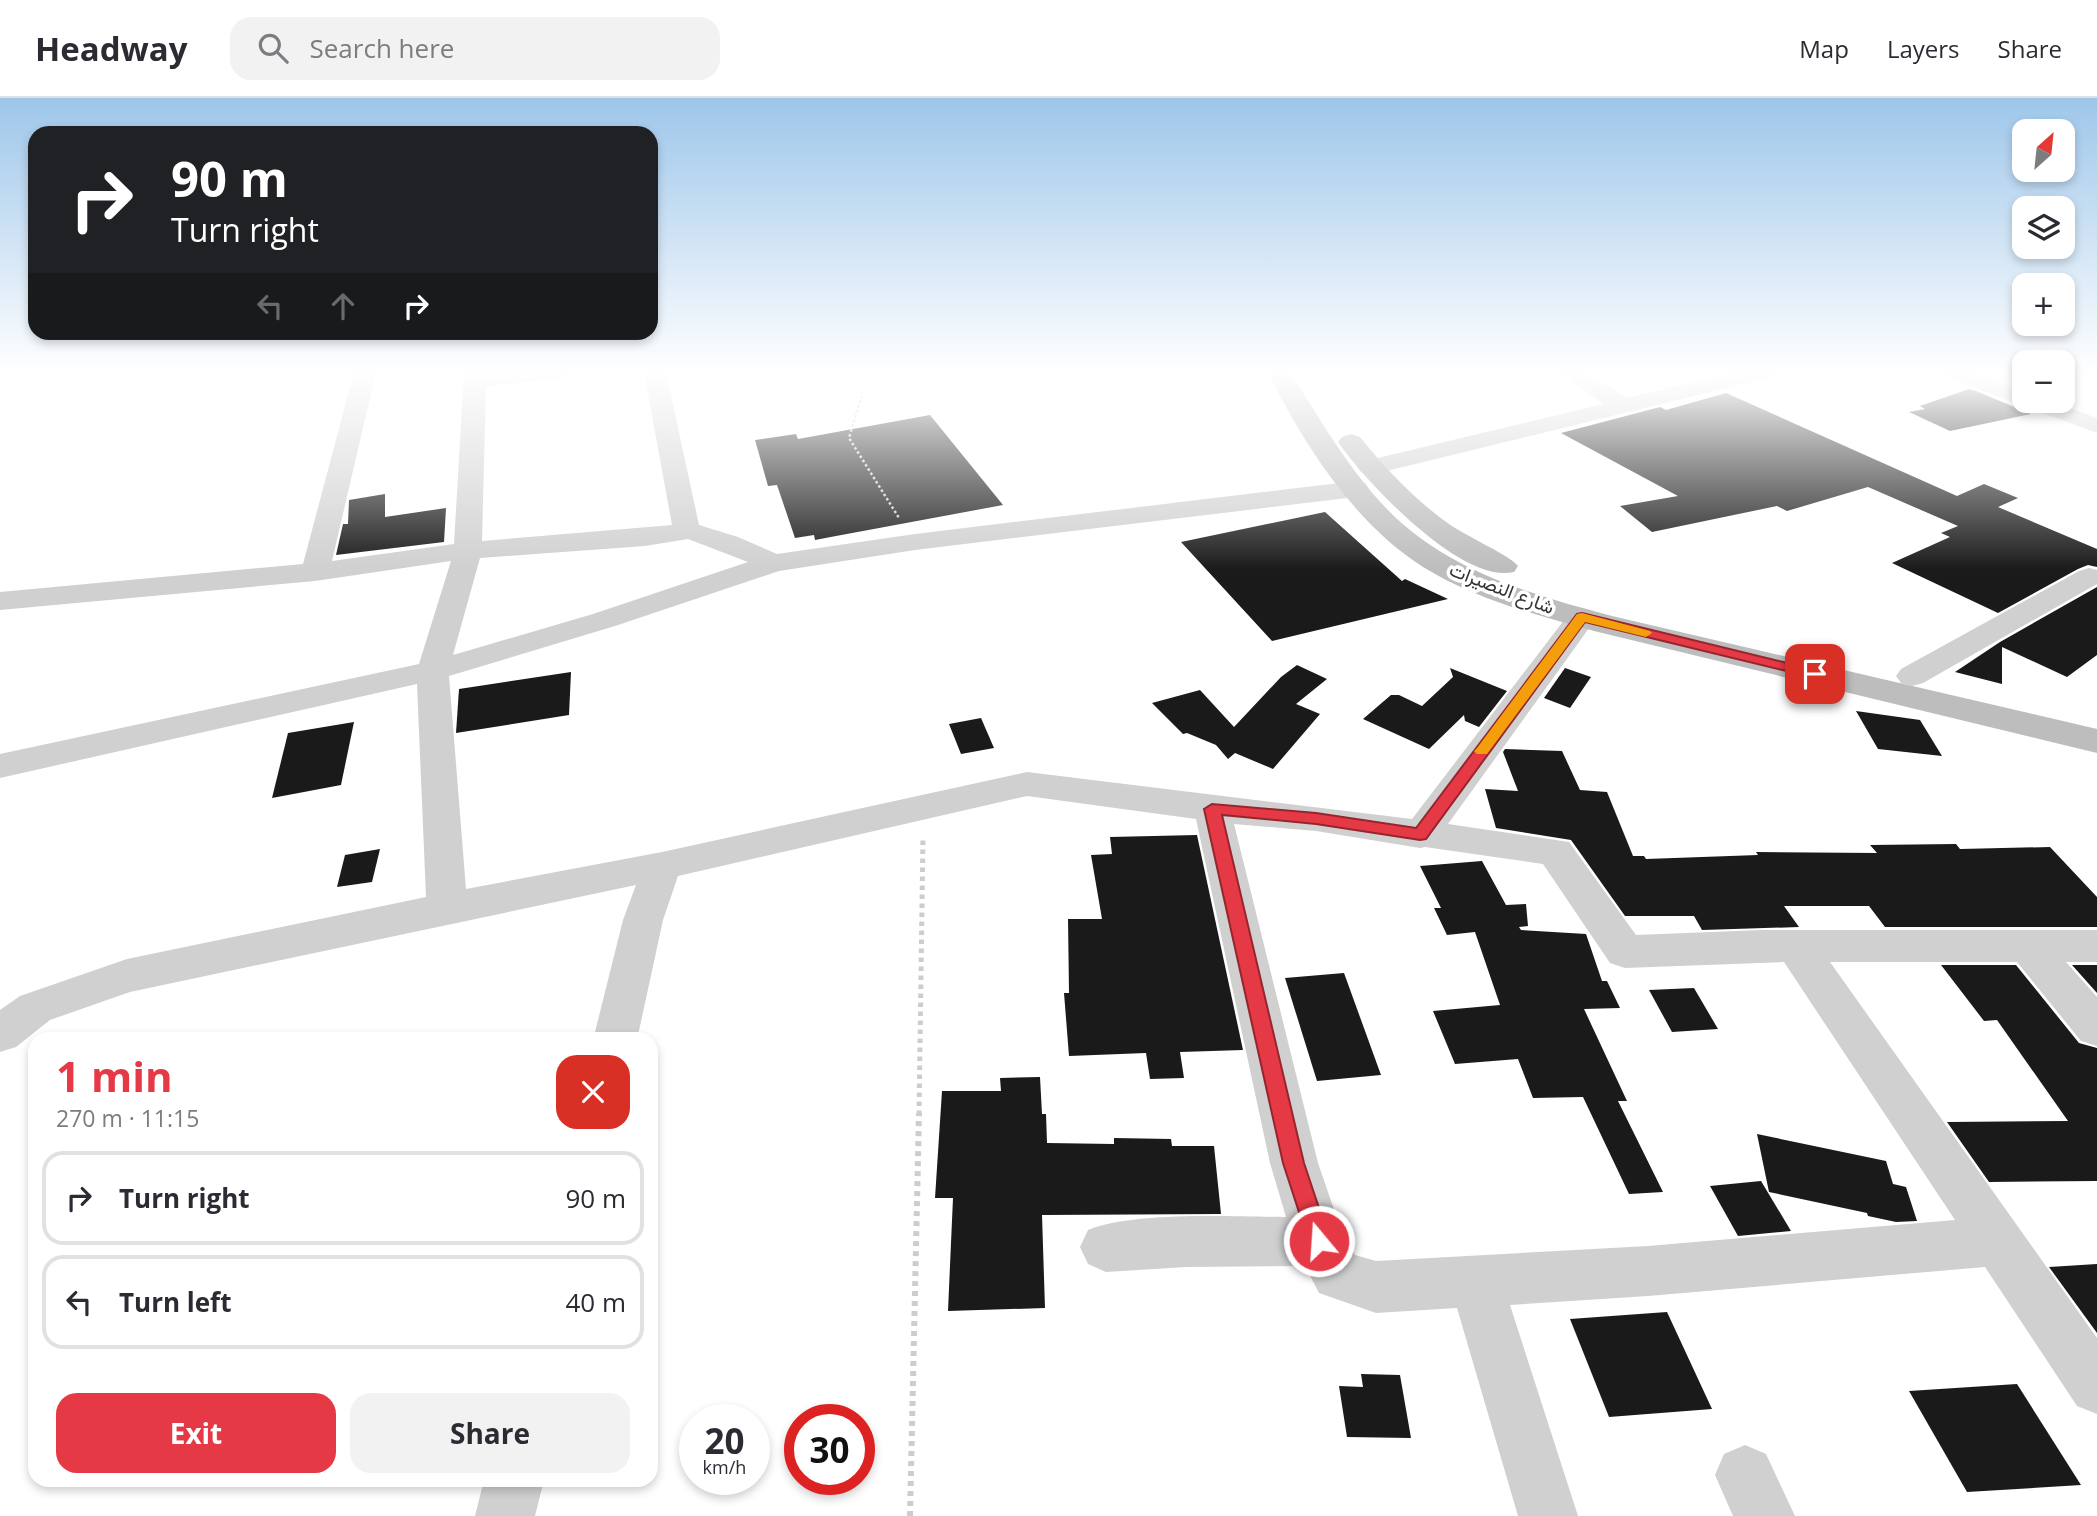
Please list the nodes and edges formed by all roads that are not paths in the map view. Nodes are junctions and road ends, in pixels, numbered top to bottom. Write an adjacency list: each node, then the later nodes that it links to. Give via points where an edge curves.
1 (350, 438): 11 (street)
2 (472, 438): 9 (street)
3 (668, 438): 8 (street, via 684,523)
4 (1319, 438): 7 (main road, شارع النصيرات, via 1334,462)
5 (1346, 438): 7 (main road, شارع النصيرات)
6 (1504, 438): 7 (street)
7 (1363, 478): 10 (street); 14 (main road, شارع النصيرات, via 1381,519 1435,561 1508,594); 16 (main road, شارع النصيرات, via 1438,531 1491,561 1595,601)
8 (690, 531): 9 (street); 10 (street)
9 (468, 550): 11 (street); 15 (street)
10 (774, 563): 15 (street)
11 (315, 572): 13 (street)
12 (2089, 577): 16 (street)
13 (0, 601)
14 (1582, 617): 18 (main road, شارع النصيرات); 21 (street)
15 (433, 671): 19 (street); 23 (street)
16 (1912, 676): 17 (main road, شارع النصيرات)
17 (2097, 720)
18 (2097, 741)
19 (0, 766)
20 (1212, 809): 21 (street, via 1316,818); 22 (street, via 1027,784); 30 (street, via 1294,1163)
21 (1420, 835): 24 (street, via 1555,852 1625,953)
22 (662, 866): 23 (street); 28 (street, via 643,920)
23 (447, 908): 29 (street, via 127,976 35,1007)
24 (1796, 946): 25 (street); 31 (street)
25 (2028, 946): 26 (street); 27 (street)
26 (2097, 946)
27 (2097, 1028)
28 (617, 1032)
29 (0, 1034)
30 (1319, 1241): 32 (street); 33 (street, via 1338,1275 1376,1287)
31 (1998, 1241): 33 (street); 34 (street)
32 (1106, 1247)
33 (1476, 1281): 37 (street)
34 (2097, 1386)
35 (512, 1487): 36 (street)
36 (505, 1516)
37 (1548, 1516)

